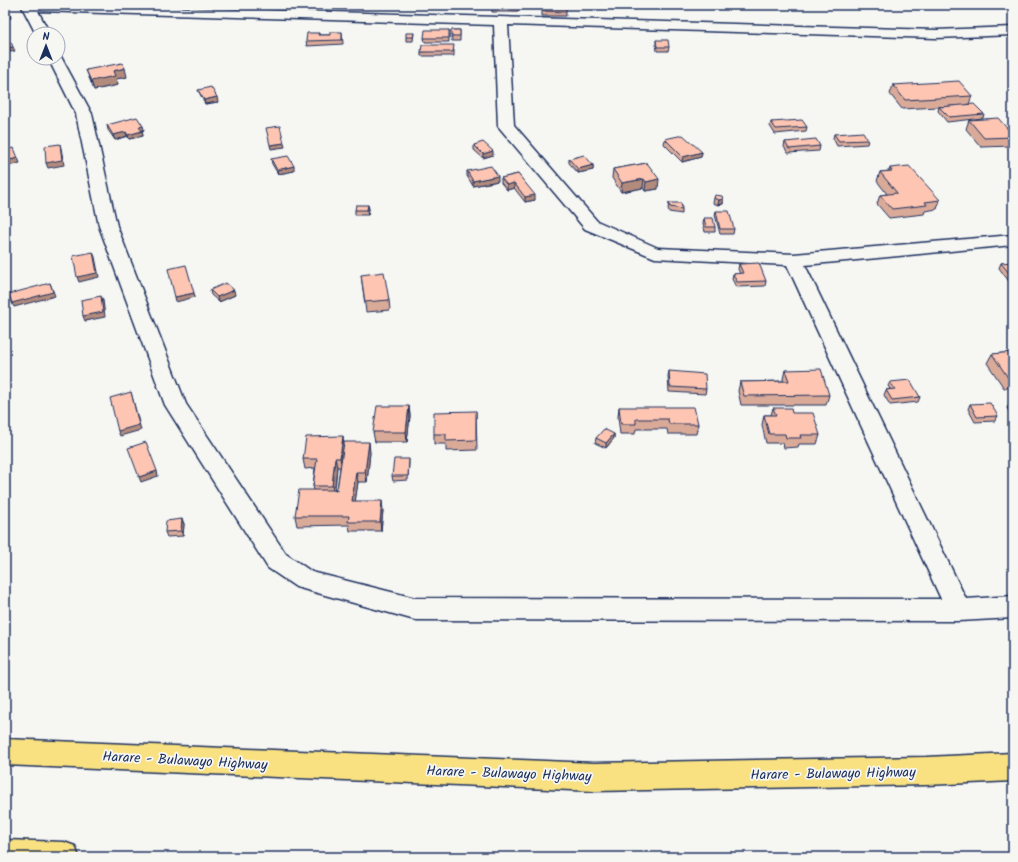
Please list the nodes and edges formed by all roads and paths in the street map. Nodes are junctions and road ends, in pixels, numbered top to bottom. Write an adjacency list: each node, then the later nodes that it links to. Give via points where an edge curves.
1 (28, 6): 2 (street); 3 (street)
2 (501, 21): 4 (street, via 936,34); 7 (street, via 506,126 591,224 655,253)
3 (39, 26)
4 (1013, 31)
5 (59, 66): 9 (street, via 84,114 108,226 176,405 277,561 305,580 415,610)
6 (1013, 240): 7 (street)
7 (794, 260): 9 (street)
8 (1013, 606): 9 (street)
9 (959, 610)
10 (5, 752): 11 (highway, Harare - Bulawayo Highway, via 594,777 918,772)
11 (1013, 767)
12 (5, 855): 13 (highway)
13 (64, 857)

